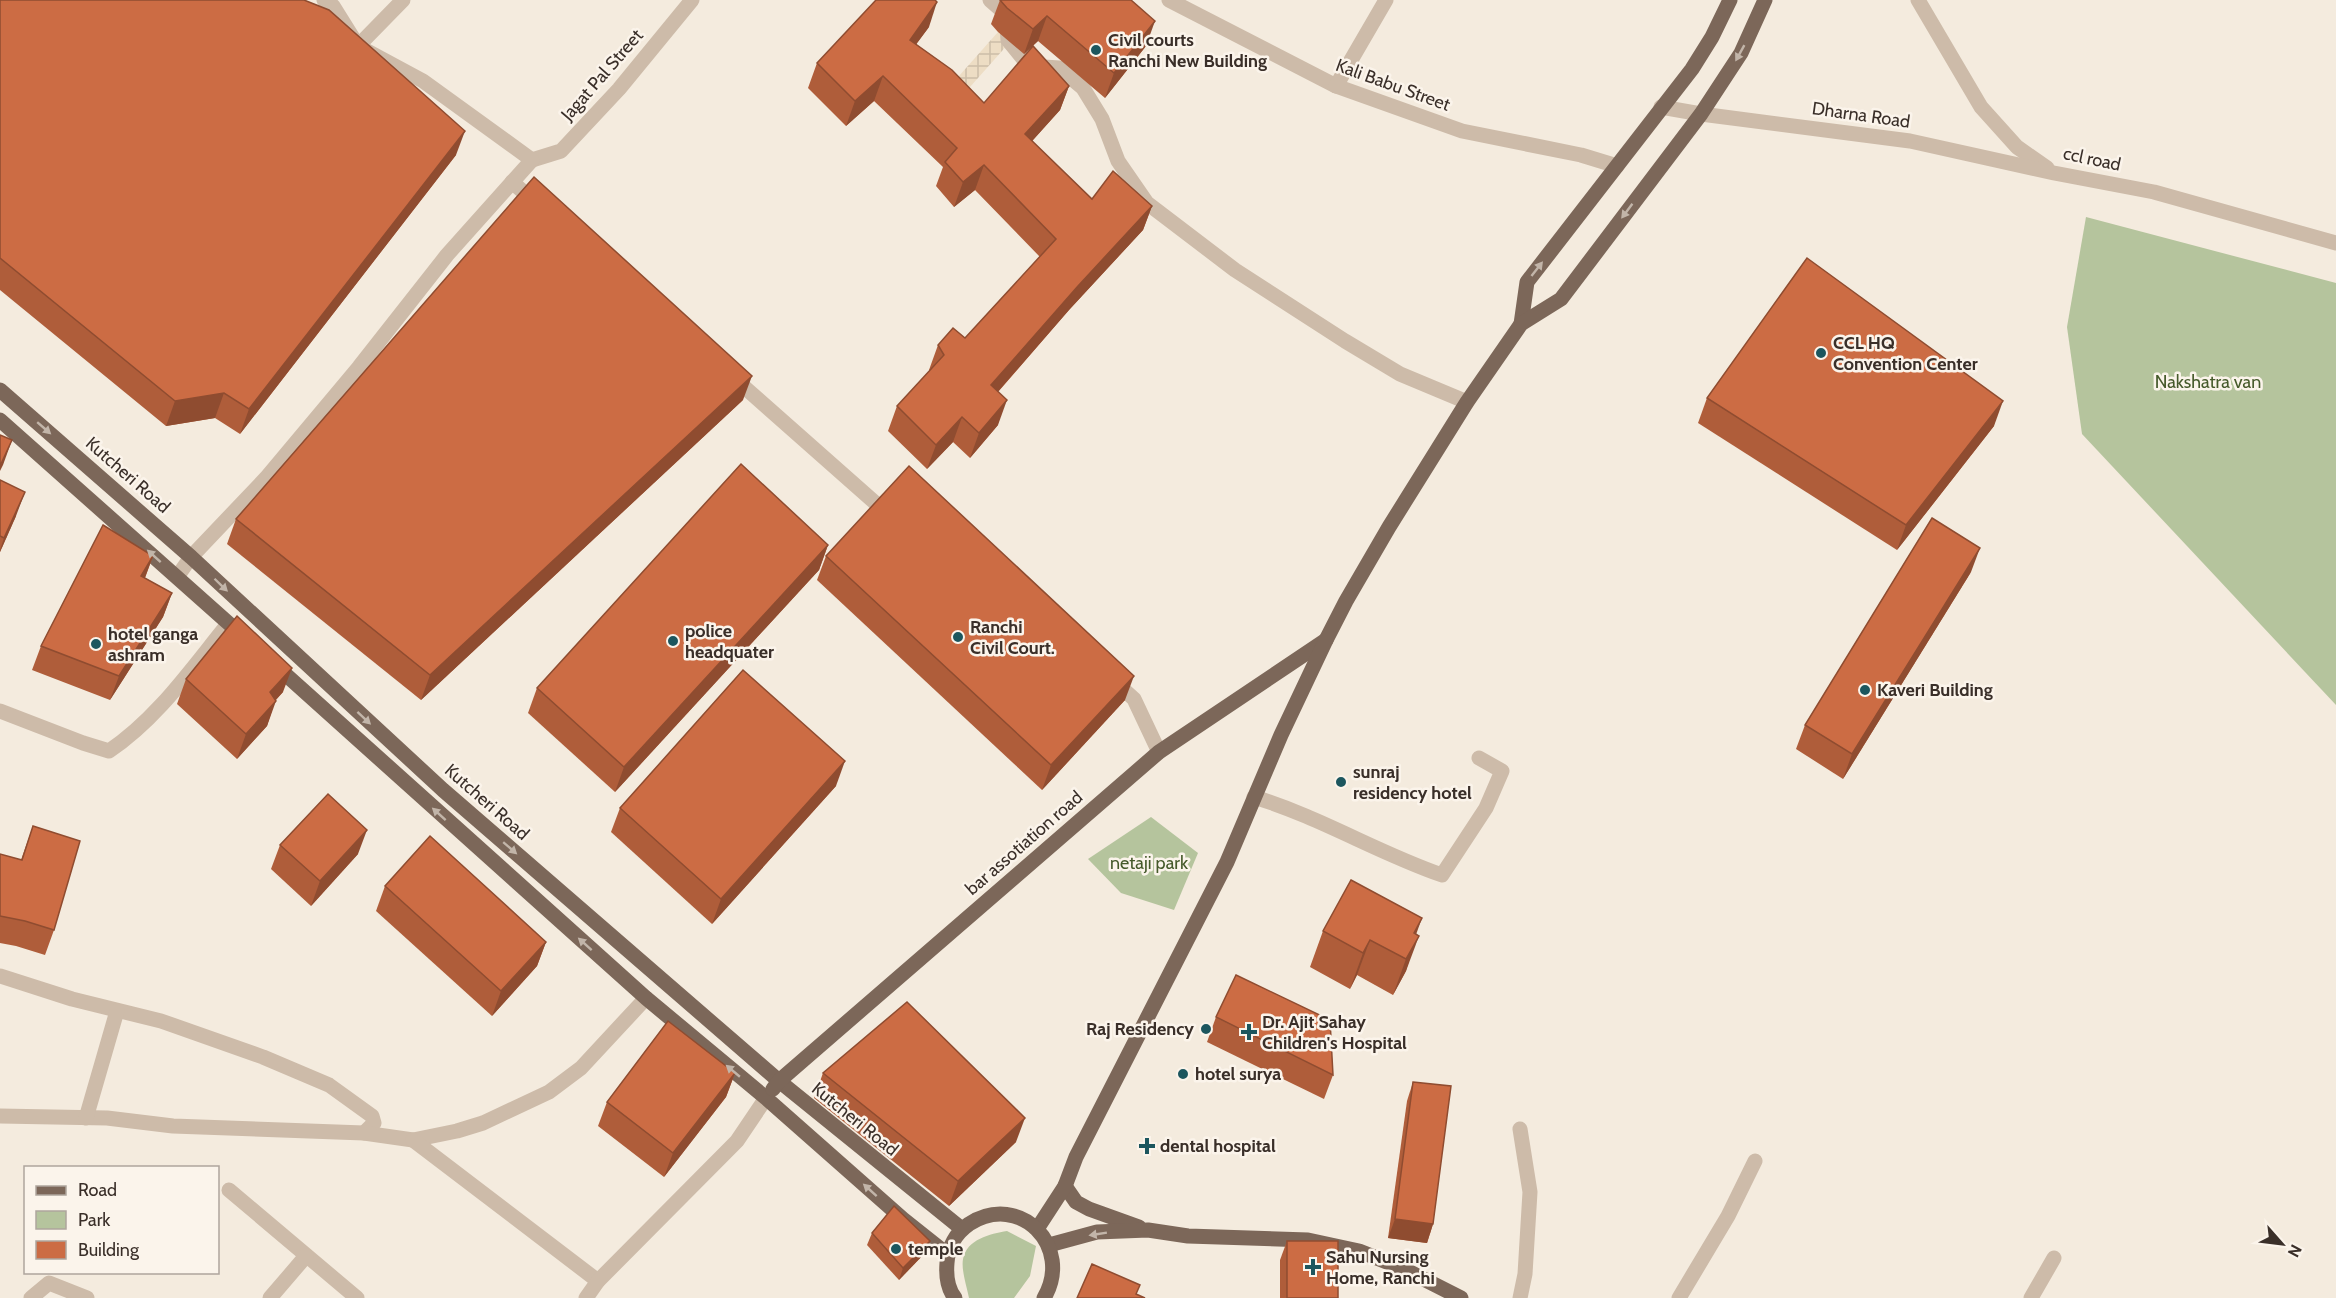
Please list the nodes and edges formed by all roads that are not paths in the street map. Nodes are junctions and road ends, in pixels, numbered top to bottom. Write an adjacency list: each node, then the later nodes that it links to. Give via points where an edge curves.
1 (324, 0): 10 (street, via 333,6)
2 (403, 0): 10 (street)
3 (692, 0): 14 (street, Jagat Pal Street, via 619,89 561,151)
4 (990, 0): 23 (street, via 1006,14 1008,40 1029,66 1059,68 1083,88 1102,119 1118,161 1147,203 1235,270 1345,341 1400,374)
5 (1169, 0): 11 (street, Kali Babu Street)
6 (1386, 0): 11 (street)
7 (1730, 0): 12 (main road, via 1702,53)
8 (1766, 0): 13 (main road, one-way to 13, via 1741,53)
9 (1918, 0): 16 (street, ccl road, via 1981,107 2017,147)
10 (358, 46): 14 (street, via 423,81)
11 (1336, 86): 15 (street, Kali Babu Street, via 1462,130)
12 (1661, 107): 13 (street, Dharna Road); 15 (main road)
13 (1701, 114): 16 (street, Dharna Road, via 1910,141); 20 (main road, one-way to 20, via 1561,299)
14 (532, 160): 17 (street)
15 (1617, 166): 20 (main road, one-way to 15, via 1527,282)
16 (2055, 173): 19 (street, ccl road, via 2154,192)
17 (512, 182): 18 (street); 26 (street, via 447,255 266,478)
18 (548, 214)
19 (2336, 243)
20 (1521, 324): 23 (main road)
21 (719, 364): 25 (street, via 880,507)
22 (0, 390): 26 (main road, Kutcheri Road, one-way to 26)
23 (1467, 402): 29 (main road, via 1389,527)
24 (0, 420): 27 (main road, one-way to 24)
25 (901, 486)
26 (191, 557): 27 (street); 38 (main road, Kutcheri Road, one-way to 38, via 443,790)
27 (177, 577): 28 (main road)
28 (228, 624): 31 (street, via 152,714 108,751); 36 (main road, one-way to 28)
29 (1326, 640): 32 (main road, bar assotiation road); 34 (main road)
30 (1100, 667): 32 (street, via 1134,699)
31 (0, 711)
32 (1159, 752): 38 (main road, bar assotiation road)
33 (1479, 758): 34 (street, via 1502,771 1486,808 1442,875)
34 (1254, 797): 46 (main road, via 1227,862 1076,1157)
35 (0, 976): 37 (street)
36 (646, 998): 39 (main road, one-way to 36); 44 (street, via 581,1068 549,1092 483,1123)
37 (117, 1011): 41 (street); 43 (street, via 161,1021 329,1085 372,1116 374,1123)
38 (778, 1081): 39 (main road, bar assotiation road); 48 (main road, Kutcheri Road)
39 (766, 1098): 52 (main road, one-way to 39); 55 (street, via 737,1141)
40 (0, 1116): 41 (street)
41 (86, 1118): 43 (street, via 173,1126)
42 (1520, 1129): 64 (street, via 1530,1192)
43 (364, 1133): 44 (street)
44 (413, 1140): 55 (street)
45 (1755, 1161): 65 (street, via 1728,1216)
46 (1065, 1186): 49 (main road); 50 (main road, via 1076,1202 1089,1209)
47 (229, 1190): 53 (street)
48 (962, 1229): 49 (main road, via 979,1218 999,1214 1020,1217); 52 (main road)
49 (1037, 1229): 51 (main road)
50 (1148, 1230): 51 (main road, one-way to 51, via 1097,1233); 63 (main road, via 1188,1236 1308,1240 1349,1249 1402,1268)
51 (1049, 1245): 62 (main road, via 1054,1266 1051,1286)
52 (947, 1254): 61 (main road, via 946,1275)
53 (306, 1256): 58 (street); 59 (street)
54 (2054, 1258): 66 (street)
55 (598, 1281): 60 (street)
56 (32, 1298): 57 (street, via 49,1283)
57 (87, 1298)
58 (270, 1298)
59 (357, 1298)
60 (586, 1298)
61 (955, 1298)
62 (1044, 1298)
63 (1461, 1298)
64 (1520, 1298)
65 (1679, 1298)
66 (2031, 1298)

